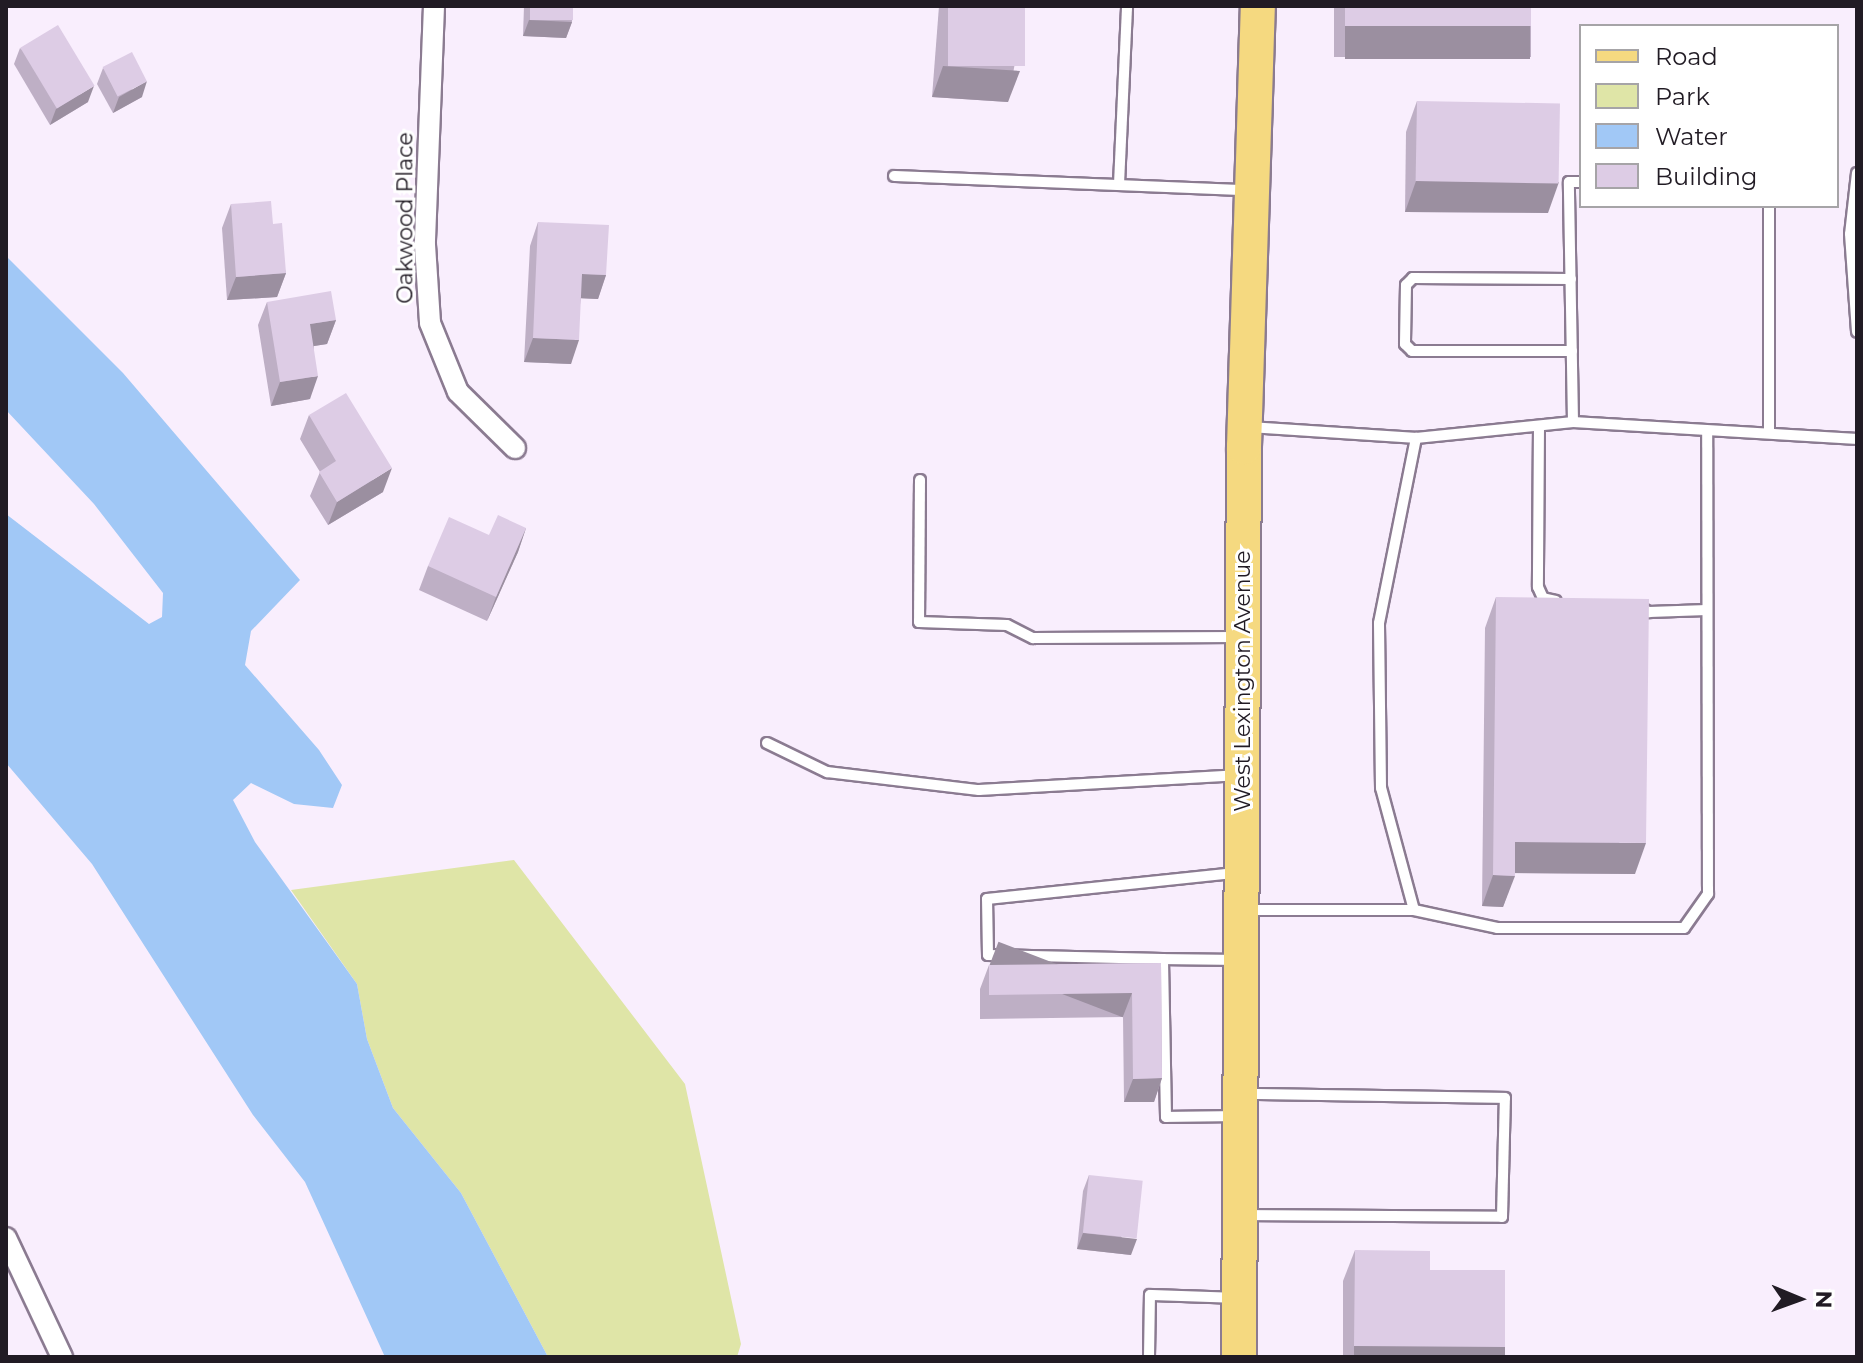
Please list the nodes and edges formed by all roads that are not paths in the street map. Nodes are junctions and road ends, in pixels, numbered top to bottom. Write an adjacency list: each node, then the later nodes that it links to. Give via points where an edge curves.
1 (434, 6): 20 (street, Oakwood Place, via 425,245 430,323 458,392)
2 (1127, 6): 7 (lane)
3 (1258, 6): 8 (main road, West Lexington Avenue)
4 (1857, 173): 11 (lane, via 1850,234)
5 (894, 176): 7 (lane)
6 (1579, 182): 10 (lane, via 1569,182)
7 (1119, 184): 8 (lane)
8 (1250, 190): 15 (main road, West Lexington Avenue)
9 (1769, 208): 17 (lane)
10 (1571, 279): 12 (lane); 12 (lane, via 1413,278 1406,285 1405,344 1412,351)
11 (1857, 332)
12 (1572, 351): 13 (lane)
13 (1573, 422): 14 (lane); 16 (lane)
14 (1539, 426): 18 (lane); 23 (lane, via 1538,587 1543,598)
15 (1245, 427): 18 (lane); 25 (main road, West Lexington Avenue)
16 (1707, 432): 17 (lane); 24 (lane)
17 (1769, 433): 19 (lane)
18 (1416, 438): 30 (lane, via 1379,623 1381,788)
19 (1857, 439)
20 (515, 448)
21 (920, 480): 25 (lane, via 919,622 1007,625 1033,638)
22 (1627, 599): 24 (lane, via 1649,612)
23 (1566, 601)
24 (1707, 610): 30 (lane, via 1708,894 1684,928 1497,928)
25 (1243, 637): 27 (main road, West Lexington Avenue)
26 (767, 743): 27 (lane, via 827,772 979,790)
27 (1243, 775): 28 (main road, West Lexington Avenue)
28 (1242, 873): 29 (main road, West Lexington Avenue); 31 (lane, via 987,899 988,955)
29 (1242, 910): 30 (lane); 32 (main road, West Lexington Avenue)
30 (1414, 910)
31 (1163, 959): 32 (lane); 33 (lane, via 1166,1117)
32 (1242, 960): 33 (main road, West Lexington Avenue)
33 (1241, 1105): 34 (main road, West Lexington Avenue); 34 (lane, via 1505,1098 1502,1217)
34 (1240, 1215): 36 (main road, West Lexington Avenue)
35 (6, 1238): 37 (street)
36 (1240, 1298): 38 (lane, via 1150,1295); 39 (main road, West Lexington Avenue)
37 (62, 1357)
38 (1149, 1357)
39 (1239, 1357)

